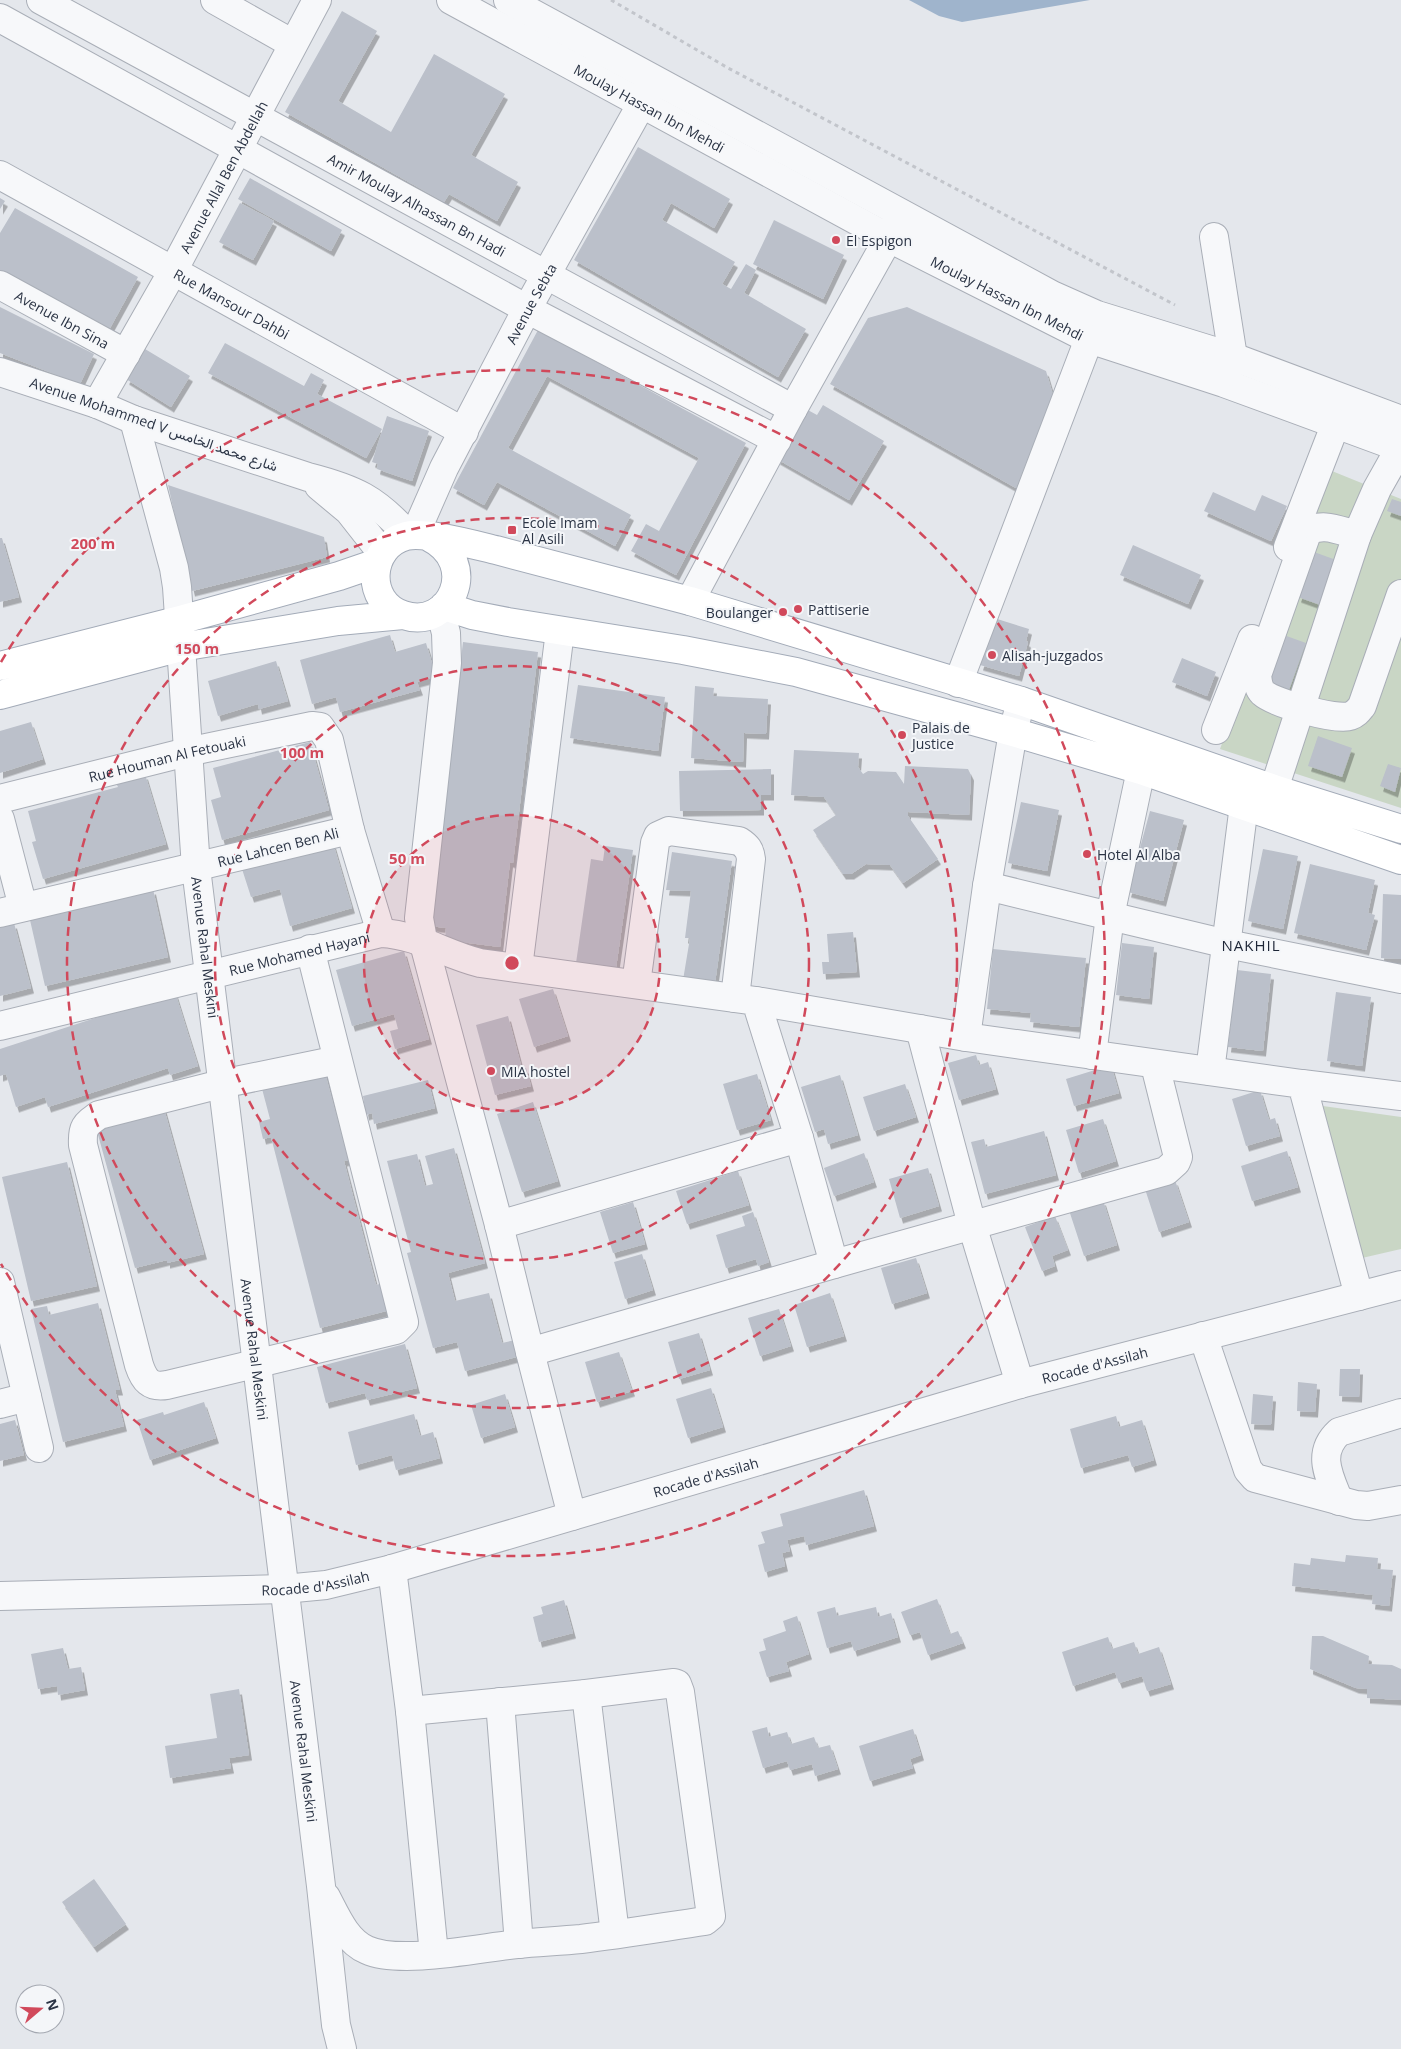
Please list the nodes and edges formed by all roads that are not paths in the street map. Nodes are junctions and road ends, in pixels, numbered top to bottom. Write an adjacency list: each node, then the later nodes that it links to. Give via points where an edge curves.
1 (215, 0): 7 (street)
2 (316, 0): 7 (street, Avenue Allal Ben Abdellah)
3 (451, 0): 9 (street, Moulay Hassan Ibn Mehdi)
4 (508, 0): 8 (street, Moulay Hassan Ibn Mehdi)
5 (47, 1): 10 (street, Amir Moulay Alhassan Bn Hadi)
6 (0, 18): 11 (street)
7 (293, 44): 10 (street, Avenue Allal Ben Abdellah)
8 (656, 80): 9 (street, Avenue Sebta); 13 (street, Moulay Hassan Ibn Mehdi)
9 (642, 103): 15 (street, Moulay Hassan Ibn Mehdi); 17 (street, Avenue Sebta)
10 (254, 117): 11 (street, Avenue Allal Ben Abdellah); 17 (street, Amir Moulay Alhassan Bn Hadi)
11 (236, 148): 16 (street, Avenue Allal Ben Abdellah); 19 (street)
12 (0, 176): 16 (street, Rue Mansour Dahbi)
13 (903, 213): 15 (street); 22 (street, Moulay Hassan Ibn Mehdi, via 1052,295 1097,314)
14 (1214, 237): 22 (street)
15 (889, 238): 20 (street, Moulay Hassan Ibn Mehdi); 26 (street)
16 (173, 271): 21 (street, Avenue Allal Ben Abdellah); 30 (street, Rue Mansour Dahbi)
17 (545, 275): 19 (street, Avenue Sebta); 26 (street, Amir Moulay Alhassan Bn Hadi)
18 (0, 285): 21 (street, Avenue Ibn Sina)
19 (527, 309): 30 (street, Avenue Sebta); 31 (street)
20 (1089, 338): 24 (street, Moulay Hassan Ibn Mehdi); 44 (street)
21 (126, 354): 25 (street, Avenue Allal Ben Abdellah)
22 (1232, 357): 24 (street); 28 (street, Moulay Hassan Ibn Mehdi)
23 (0, 372): 25 (street, Avenue Mohammed V شارع محمد الخامس)
24 (1224, 383): 29 (street, Moulay Hassan Ibn Mehdi)
25 (97, 404): 27 (street, Avenue Mohammed V شارع محمد الخامس)
26 (793, 409): 31 (street)
27 (134, 420): 33 (street, Avenue Mohammed V شارع محمد الخامس); 42 (street, Avenue Rahal Meskini, via 174,568)
28 (1401, 420)
29 (1336, 423): 32 (street, Moulay Hassan Ibn Mehdi); 48 (street)
30 (464, 432): 34 (street, Avenue Sebta, via 444,468)
31 (777, 440): 38 (street)
32 (1401, 448): 35 (street, via 1377,489)
33 (308, 477): 34 (street, Avenue Mohammed V شارع محمد الخامس, via 336,484 377,504); 36 (street, via 349,512)
34 (417, 535): 36 (main road, via 389,544); 38 (main road, via 496,550); 39 (main road, via 440,542 454,562 456,585)
35 (1357, 535): 47 (street); 47 (street, via 1321,526 1307,533 1257,675 1258,686 1265,694)
36 (379, 558): 40 (main road, via 375,574 379,594 385,603); 42 (main road, via 339,576)
37 (1401, 594): 47 (street, via 1362,706 1356,714 1338,718)
38 (690, 601): 44 (main road)
39 (442, 608): 40 (main road, via 422,617); 41 (main road); 65 (street, via 447,663 420,902)
40 (402, 615): 42 (main road)
41 (560, 631): 49 (main road, via 796,672); 68 (street)
42 (180, 634): 43 (main road); 45 (main road); 51 (street, Avenue Rahal Meskini)
43 (0, 666)
44 (958, 683): 46 (main road)
45 (0, 695)
46 (1021, 701): 49 (street); 53 (main road)
47 (1300, 708): 53 (street)
48 (1216, 730)
49 (1013, 732): 52 (main road); 61 (street)
50 (329, 740): 51 (street, Rue Houman Al Fetouaki, via 320,727 312,726); 58 (street, Rue Lahcen Ben Ali)
51 (187, 752): 54 (street, Rue Houman Al Fetouaki); 60 (street, Avenue Rahal Meskini)
52 (1141, 770): 55 (main road); 63 (street)
53 (1274, 789): 57 (main road)
54 (0, 799)
55 (1244, 805): 59 (main road); 66 (street)
56 (0, 819): 62 (street)
57 (1401, 829)
58 (350, 830): 60 (street, Rue Lahcen Ben Ali); 64 (street)
59 (1401, 860)
60 (196, 868): 62 (street, Rue Lahcen Ben Ali); 69 (street, Avenue Rahal Meskini)
61 (987, 886): 63 (street); 75 (street)
62 (12, 910)
63 (1110, 916): 66 (street); 76 (street)
64 (381, 932): 65 (street, Rue Mohamed Hayani); 67 (street, Rue Mohamed Hayani)
65 (423, 940): 68 (street, Rue Mohamed Hayani, via 465,959); 84 (street)
66 (1226, 944): 70 (street); 79 (street)
67 (310, 949): 69 (street, Rue Mohamed Hayani); 77 (street)
68 (518, 968): 71 (street, Rue Mohamed Hayani)
69 (209, 976): 73 (street, Rue Mohamed Hayani); 80 (street, Avenue Rahal Meskini)
70 (1401, 979)
71 (636, 984): 72 (street, Rue Mohamed Hayani); 72 (street, via 658,836 670,831 740,841 750,851 751,859)
72 (745, 1000): 74 (street, Rue Mohamed Hayani); 83 (street)
73 (0, 1026)
74 (920, 1029): 75 (street, Rue Mohamed Hayani); 85 (street)
75 (966, 1037): 76 (street, Rue Mohamed Hayani)
76 (1092, 1055): 78 (street, Rue Mohamed Hayani)
77 (338, 1060): 80 (street); 92 (street, via 404,1322 396,1330)
78 (1155, 1064): 79 (street, Rue Mohamed Hayani); 85 (street, via 1177,1151 1172,1168)
79 (1210, 1072): 81 (street, Rue Mohamed Hayani)
80 (222, 1084): 92 (street, Avenue Rahal Meskini); 92 (street, via 99,1116 82,1132 83,1145 144,1378 157,1387)
81 (1302, 1084): 82 (street, Rue Mohamed Hayani); 89 (street)
82 (1401, 1096)
83 (799, 1138): 84 (street); 86 (street)
84 (499, 1225): 91 (street)
85 (972, 1225): 86 (street); 93 (street)
86 (834, 1264): 91 (street)
87 (0, 1282): 94 (street)
88 (1401, 1285): 89 (street, Rocade d'Assilah)
89 (1358, 1296): 90 (street, Rocade d'Assilah)
90 (1203, 1336): 93 (street, Rocade d'Assilah); 98 (street, via 1248,1470 1255,1478)
91 (530, 1352): 100 (street)
92 (257, 1364): 102 (street, Avenue Rahal Meskini)
93 (1020, 1384): 100 (street, Rocade d'Assilah)
94 (27, 1397): 95 (street); 97 (street)
95 (0, 1404)
96 (1401, 1413): 98 (street, via 1339,1432 1331,1439 1327,1450 1327,1469)
97 (39, 1448)
98 (1339, 1500): 99 (street, via 1368,1506)
99 (1401, 1500)
100 (572, 1516): 101 (street, Rocade d'Assilah)
101 (392, 1569): 102 (street, Rocade d'Assilah, via 326,1585); 106 (street)
102 (284, 1589): 103 (street, Rocade d'Assilah); 107 (street, Avenue Rahal Meskini)
103 (0, 1596)
104 (586, 1694): 105 (street); 108 (street); 108 (street, via 674,1683 679,1687 711,1912 705,1921)
105 (500, 1702): 106 (street); 109 (street)
106 (410, 1711): 110 (street)
107 (321, 1886): 110 (street, via 342,1927 355,1943 366,1950 387,1956); 111 (street, Avenue Rahal Meskini, via 336,2025)
108 (615, 1934): 109 (street)
109 (519, 1944): 110 (street)
110 (434, 1954)
111 (342, 2049)

